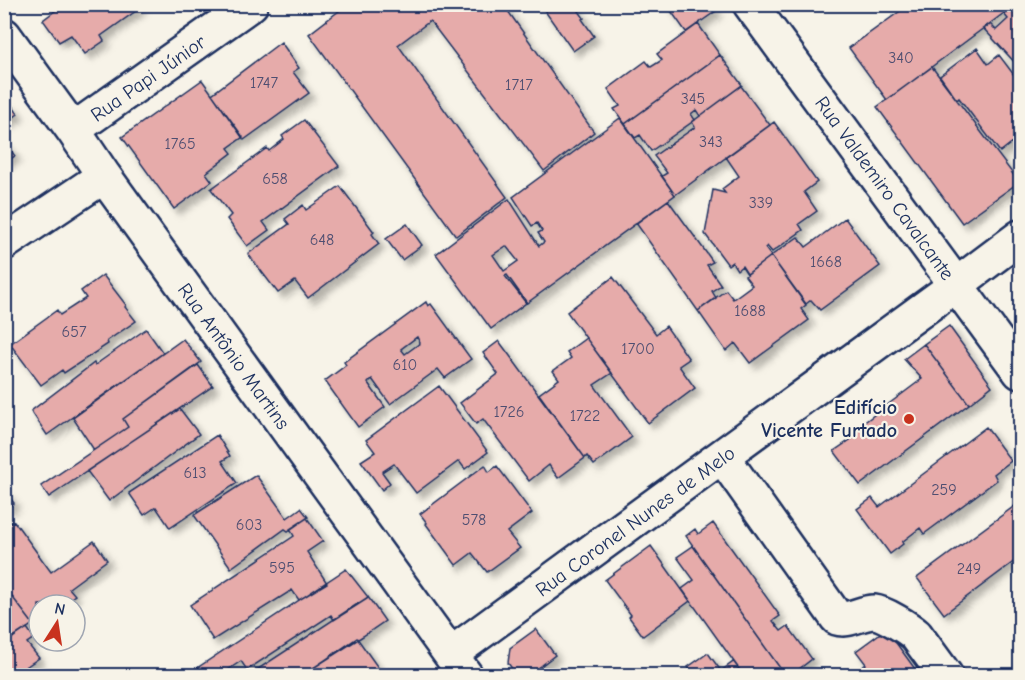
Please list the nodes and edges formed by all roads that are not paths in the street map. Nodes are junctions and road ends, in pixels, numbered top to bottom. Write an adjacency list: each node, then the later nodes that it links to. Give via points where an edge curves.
1 (251, 4): 4 (street, Rua Papi Júnior)
2 (750, 4): 8 (street, Rua Valdemiro Cavalcante)
3 (4, 35): 4 (street, Rua Antônio Martins)
4 (73, 130): 5 (street, Rua Antônio Martins)
5 (104, 176): 7 (street); 11 (street, Rua Antônio Martins)
6 (1020, 237): 8 (street, Rua Coronel Nunes de Melo)
7 (4, 243)
8 (957, 285): 9 (street, Rua Valdemiro Cavalcante); 10 (street, Rua Coronel Nunes de Melo)
9 (1020, 372)
10 (722, 456): 11 (street, Rua Coronel Nunes de Melo); 12 (street, via 837,618 873,612 884,616 916,635)
11 (458, 665)
12 (946, 675)

